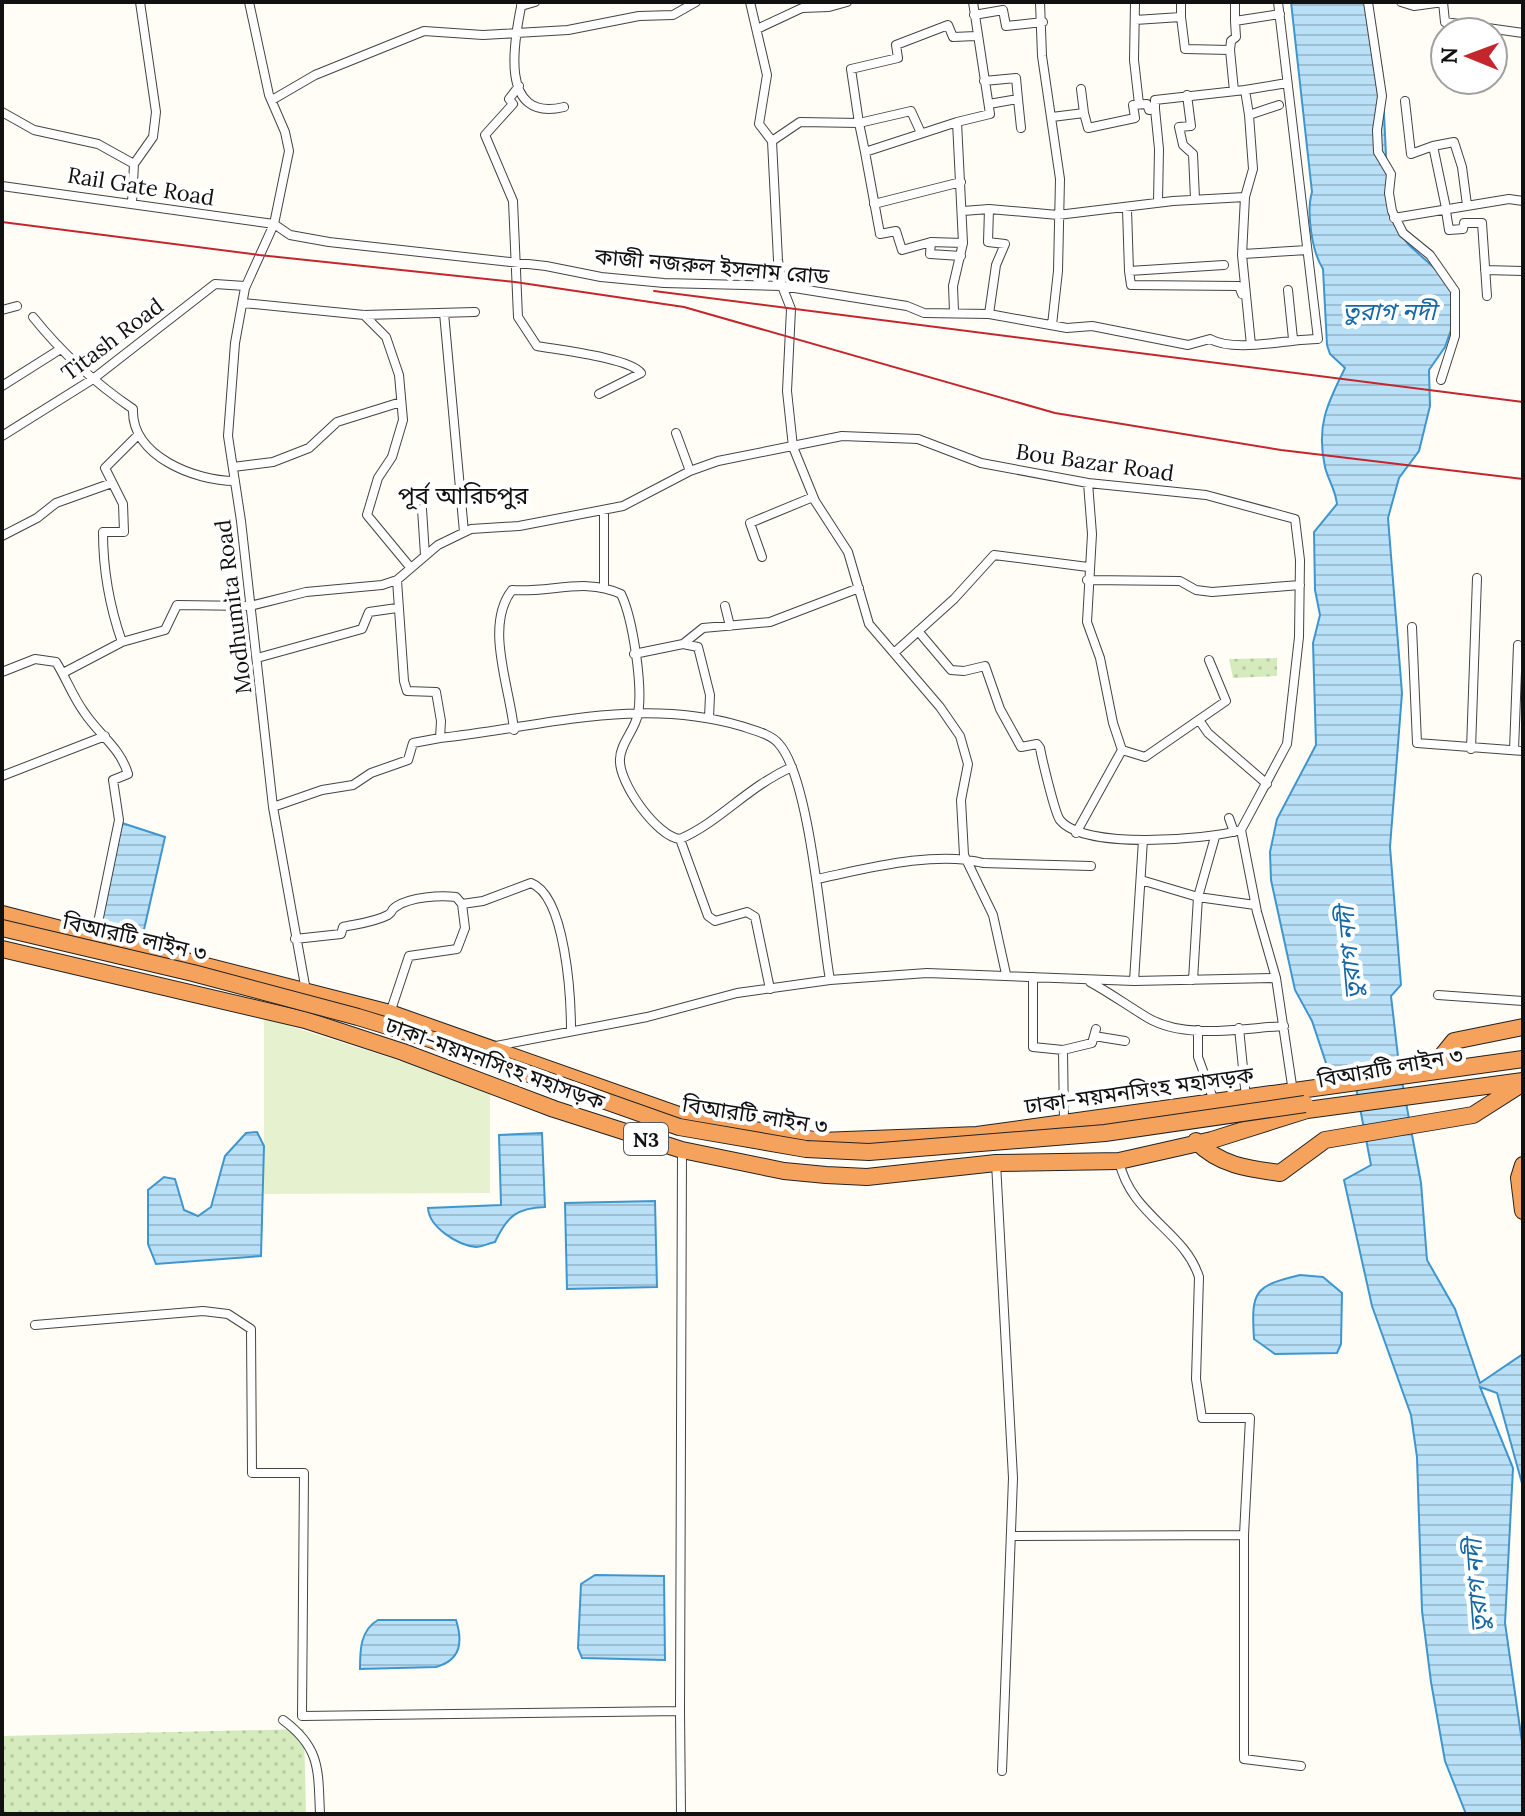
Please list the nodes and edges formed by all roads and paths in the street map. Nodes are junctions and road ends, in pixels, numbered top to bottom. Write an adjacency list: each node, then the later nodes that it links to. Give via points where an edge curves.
1 (140, 2): 53 (street, via 156,112 153,137)
2 (249, 2): 35 (street, Modhumita Road)
3 (535, 2): 15 (street)
4 (696, 2): 24 (street, via 673,15)
5 (750, 2): 22 (street)
6 (847, 2): 22 (street, via 802,8)
7 (973, 2): 17 (street)
8 (1040, 2): 21 (street)
9 (1135, 2): 19 (street)
10 (1181, 2): 18 (street)
11 (1235, 2): 20 (street)
12 (1278, 2): 16 (street)
13 (1368, 2): 68 (street, via 1382,96 1378,152 1391,174)
14 (1401, 2): 23 (street, via 1443,2 1445,22)
15 (522, 4): 24 (street)
16 (1280, 14): 20 (street); 28 (street)
17 (974, 15): 21 (street, via 1003,10 1006,26); 25 (street)
18 (1181, 17): 19 (street); 26 (street, via 1185,49)
19 (1135, 20): 38 (street)
20 (1235, 21): 26 (street)
21 (1043, 22): 45 (street, via 1042,56)
22 (757, 29): 50 (street, via 768,88 759,124)
23 (1523, 33)
24 (516, 34): 29 (street, via 512,60); 35 (street, via 424,31 315,75)
25 (976, 36): 27 (street); 47 (street, via 953,37 948,25 896,45 898,58 851,69)
26 (1230, 50): 32 (street)
27 (984, 81): 34 (street, via 1016,78); 37 (street)
28 (1287, 83): 31 (street); 72 (street)
29 (519, 86): 40 (street, via 522,97 534,106 549,111); 75 (street, via 509,99 513,104 485,135 513,201)
30 (1081, 89): 43 (street)
31 (1245, 90): 32 (street); 44 (street)
32 (1234, 91): 33 (street)
33 (1187, 95): 41 (street, via 1155,100); 57 (street, via 1191,126 1179,127 1183,145 1193,154)
34 (1018, 99): 37 (street); 48 (street)
35 (272, 100): 69 (street, Modhumita Road, via 289,151)
36 (1405, 101): 51 (street, via 1411,154)
37 (989, 104): 46 (street, via 990,114)
38 (1139, 104): 41 (street); 43 (street, via 1133,105 1135,118 1088,128)
39 (1279, 105): 44 (street)
40 (564, 107)
41 (1155, 109): 59 (street)
42 (2, 112): 53 (street, Rail Gate Road, via 34,130 98,144)
43 (1084, 113): 45 (street)
44 (1249, 115): 56 (street, via 1253,169)
45 (1052, 117): 67 (street)
46 (957, 122): 49 (street); 54 (street)
47 (859, 123): 49 (street, via 911,111); 50 (street, via 800,122); 52 (street)
48 (1021, 128)
49 (921, 133): 52 (street)
50 (772, 141): 81 (street)
51 (1433, 146): 62 (street, via 1454,142); 65 (street)
52 (865, 152): 61 (street)
53 (134, 164): 60 (street)
54 (961, 182): 61 (street); 66 (street)
55 (2, 186): 60 (street, Rail Gate Road)
56 (1245, 197): 57 (street); 73 (street)
57 (1195, 199): 59 (street)
58 (1523, 201): 62 (street)
59 (1158, 202): 64 (street)
60 (132, 203): 69 (street, Rail Gate Road)
61 (874, 204): 70 (street, via 880,234 896,231 902,250)
62 (1467, 205): 65 (street)
63 (989, 209): 66 (street); 67 (street); 91 (street, via 988,242 1005,244 996,265)
64 (1127, 209): 67 (street); 78 (street)
65 (1446, 209): 68 (street); 77 (street, via 1449,230 1482,223)
66 (963, 211): 71 (street)
67 (1058, 215): 94 (street)
68 (1394, 218): 99 (street, via 1455,291 1455,336)
69 (274, 224): 75 (street, Rail Gate Road, via 290,235 329,242); 80 (street, Modhumita Road)
70 (931, 242): 71 (street); 74 (street, via 930,254)
71 (963, 243): 74 (street)
72 (1307, 250): 73 (street); 95 (street, কাজী নজরুল ইসলাম রোড, via 1318,339)
73 (1243, 254): 85 (street)
74 (961, 256): 88 (street, via 953,286)
75 (513, 265): 81 (street, কাজী নজরুল ইসলাম রোড, via 664,283); 101 (street, via 518,317 537,346 613,361 641,373)
76 (1224, 265): 78 (street)
77 (1485, 270): 79 (street); 83 (street)
78 (1129, 271): 85 (street, via 1131,285 1239,286)
79 (1523, 271)
80 (245, 286): 84 (street, Modhumita Road); 98 (street, Titash Road, via 215,284)
81 (782, 286): 88 (street, কাজী নজরুল ইসলাম রোড, via 924,313); 106 (street, via 791,309 787,391)
82 (1288, 290): 95 (street)
83 (1487, 296)
84 (243, 303): 92 (street); 107 (street, Modhumita Road, via 230,390)
85 (1244, 303): 96 (street)
86 (17, 306): 87 (street)
87 (2, 310)
88 (954, 311): 91 (street, কাজী নজরুল ইসলাম রোড)
89 (475, 312): 90 (street)
90 (444, 313): 92 (street); 115 (street)
91 (989, 314): 94 (street, কাজী নজরুল ইসলাম রোড)
92 (364, 315): 102 (street, via 386,337 399,375)
93 (33, 317): 97 (street)
94 (1052, 325): 96 (street, কাজী নজরুল ইসলাম রোড, via 1092,326 1188,345 1210,339)
95 (1293, 339): 96 (street, কাজী নজরুল ইসলাম রোড)
96 (1251, 345)
97 (59, 350): 98 (street); 100 (street)
98 (93, 379): 104 (street, via 133,409); 105 (street, Titash Road)
99 (1441, 380)
100 (2, 386)
101 (599, 394)
102 (401, 402): 107 (street, via 337,422 309,448 273,462); 119 (street, via 403,420 392,457 378,478 367,515)
103 (676, 433): 108 (street)
104 (138, 435): 109 (street, via 181,469); 110 (street, via 105,468)
105 (2, 436)
106 (793, 447): 108 (street, Bou Bazar Road, via 748,452); 111 (street, Bou Bazar Road, via 842,436 918,439 981,463); 112 (street)
107 (233, 467): 109 (street, Modhumita Road)
108 (690, 471): 114 (street, Bou Bazar Road, via 623,506)
109 (235, 481): 127 (street, Modhumita Road)
110 (112, 483): 116 (street, via 56,503); 133 (street, via 123,504 124,532 103,532 103,568)
111 (1088, 483): 120 (street); 125 (street, Bou Bazar Road, via 1206,495 1295,519)
112 (813, 497): 118 (street, via 750,523); 126 (street, via 848,552)
113 (422, 509): 117 (street)
114 (604, 510): 115 (street, Bou Bazar Road); 124 (street)
115 (464, 532): 117 (street)
116 (2, 536)
117 (425, 555): 119 (street)
118 (762, 557)
119 (410, 567): 122 (street)
120 (1088, 567): 123 (street); 132 (street, via 994,555)
121 (1477, 578): 148 (street)
122 (397, 580): 127 (street, via 306,592); 129 (street)
123 (1087, 580): 125 (street, via 1180,581 1212,592); 149 (street, via 1087,622)
124 (604, 585): 137 (street, via 621,594 633,619); 145 (street, via 512,590 503,601 496,633)
125 (1300, 585): 153 (street, via 1287,744)
126 (859, 588): 130 (street, via 770,622); 136 (street, via 869,624)
127 (250, 606): 133 (street, via 177,605 165,630); 138 (street, Modhumita Road)
128 (725, 606): 130 (street)
129 (397, 608): 138 (street, via 369,612 362,629); 147 (street, via 407,691 436,692)
130 (730, 626): 134 (street, via 703,628)
131 (1412, 627): 148 (street, via 1417,743)
132 (918, 631): 136 (street); 157 (street, via 951,670 985,666 1021,747 1040,748 1055,809)
133 (122, 642): 141 (street)
134 (683, 644): 137 (street); 143 (street, via 698,647 710,695)
135 (1518, 645): 150 (street)
136 (894, 653): 161 (street, via 960,736 968,764 961,800)
137 (634, 654): 142 (street)
138 (257, 658): 154 (street, Modhumita Road)
139 (1209, 660): 144 (street, via 1226,701)
140 (2, 672): 141 (street, via 35,659 56,662)
141 (63, 673): 146 (street, via 85,714)
142 (639, 711): 143 (street); 145 (street); 159 (street, via 619,757 620,767 650,819)
143 (709, 718): 151 (street, via 779,743)
144 (1199, 720): 149 (street, via 1145,757); 153 (street)
145 (514, 730): 147 (street)
146 (105, 736): 152 (street); 170 (street, via 121,754 128,774 113,780 119,820)
147 (440, 738): 154 (street, via 413,743 408,760 353,785)
148 (1471, 749): 150 (street)
149 (1122, 750): 157 (street)
150 (1518, 751)
151 (792, 767): 159 (street, via 755,786); 163 (street)
152 (2, 776)
153 (1267, 784): 156 (street)
154 (273, 807): 171 (street, Modhumita Road)
155 (1229, 818): 156 (street)
156 (1238, 831): 158 (street); 167 (street)
157 (1076, 833): 160 (street)
158 (1215, 837): 160 (street); 165 (street)
159 (680, 839): 180 (street, via 708,916 715,921 747,912 755,917)
160 (1143, 840): 164 (street)
161 (965, 859): 162 (street); 163 (street); 173 (street, via 993,915)
162 (1091, 866)
163 (817, 879): 176 (street)
164 (1141, 880): 165 (street); 179 (street)
165 (1198, 897): 167 (street); 178 (street)
166 (462, 904): 171 (street, via 446,896 416,900 343,927 341,934); 184 (street, via 465,928 457,949 409,956); 189 (street, via 531,883 543,892 565,951)
167 (1255, 905): 175 (street)
168 (2, 914): 170 (highway, ঢাকা-ময়মনসিংহ মহাসড়ক)
169 (2, 928): 192 (highway, বিআরটি লাইন ৩, bridge)
170 (95, 937): 181 (highway, ঢাকা-ময়মনসিংহ মহাসড়ক)
171 (295, 939): 181 (street, Modhumita Road)
172 (2, 949): 195 (highway, ঢাকা-ময়মনসিংহ মহাসড়ক / N3, via 305,1020)
173 (1006, 974): 174 (street); 176 (street)
174 (1033, 977): 177 (street); 191 (street, via 1033,1047)
175 (1276, 978): 178 (street); 185 (street)
176 (830, 980): 180 (street)
177 (1086, 980): 179 (street); 188 (street, via 1149,1019)
178 (1193, 980): 179 (street)
179 (1134, 981)
180 (770, 989): 189 (street)
181 (306, 991): 184 (highway, ঢাকা-ময়মনসিংহ মহাসড়ক)
182 (1438, 995): 183 (street)
183 (1523, 1001)
184 (390, 1013): 192 (highway, ঢাকা-ময়মনসিংহ মহাসড়ক, bridge)
185 (1284, 1026): 187 (street); 198 (street)
186 (1523, 1027): 197 (highway, via 1454,1041)
187 (1239, 1028): 188 (street); 199 (street)
188 (1198, 1030): 200 (street, via 1198,1057)
189 (571, 1031): 192 (street)
190 (1125, 1041): 191 (street, via 1095,1032 1092,1043)
191 (1063, 1050): 201 (street)
192 (486, 1053): 195 (street); 197 (highway, বিআরটি লাইন ৩, bridge, via 679,1127 806,1149 869,1152 1197,1122); 201 (highway, ঢাকা-ময়মনসিংহ মহাসড়ক / N3, via 690,1119 796,1139 946,1137)
193 (1523, 1059): 197 (highway, N3)
194 (1523, 1066): 197 (highway, বিআরটি লাইন ৩)
195 (453, 1071): 203 (highway, ঢাকা-ময়মনসিংহ মহাসড়ক / N3)
196 (1523, 1082): 197 (highway, N3); 202 (highway, via 1473,1115 1325,1140 1280,1173 1242,1169 1208,1154)
197 (1418, 1085): 198 (highway, N3); 202 (highway, ঢাকা-ময়মনসিংহ মহাসড়ক / N3)
198 (1300, 1092): 199 (highway, ঢাকা-ময়মনসিংহ মহাসড়ক / N3)
199 (1246, 1098): 200 (highway, ঢাকা-ময়মনসিংহ মহাসড়ক / N3)
200 (1214, 1101): 201 (highway, ঢাকা-ময়মনসিংহ মহাসড়ক / N3)
201 (1064, 1122)
202 (1196, 1141): 204 (highway, ঢাকা-ময়মনসিংহ মহাসড়ক / N3)
203 (682, 1150): 205 (highway, ঢাকা-ময়মনসিংহ মহাসড়ক / N3, via 784,1171 867,1177); 211 (street)
204 (1119, 1161): 205 (highway, ঢাকা-ময়মনসিংহ মহাসড়ক / N3); 209 (street, via 1133,1198 1195,1263 1196,1379 1202,1418 1250,1418)
205 (996, 1163): 210 (street, via 1011,1404)
206 (1523, 1165): 207 (highway)
207 (1523, 1211)
208 (35, 1325): 212 (street, via 203,1311 228,1314 251,1329 252,1473 304,1473)
209 (1244, 1535): 210 (street); 213 (street, via 1244,1759)
210 (1012, 1536): 214 (street)
211 (680, 1711): 212 (street); 216 (street)
212 (302, 1716): 215 (street, via 283,1720 313,1749)
213 (1301, 1766)
214 (1002, 1771)
215 (320, 1814)
216 (681, 1814)

